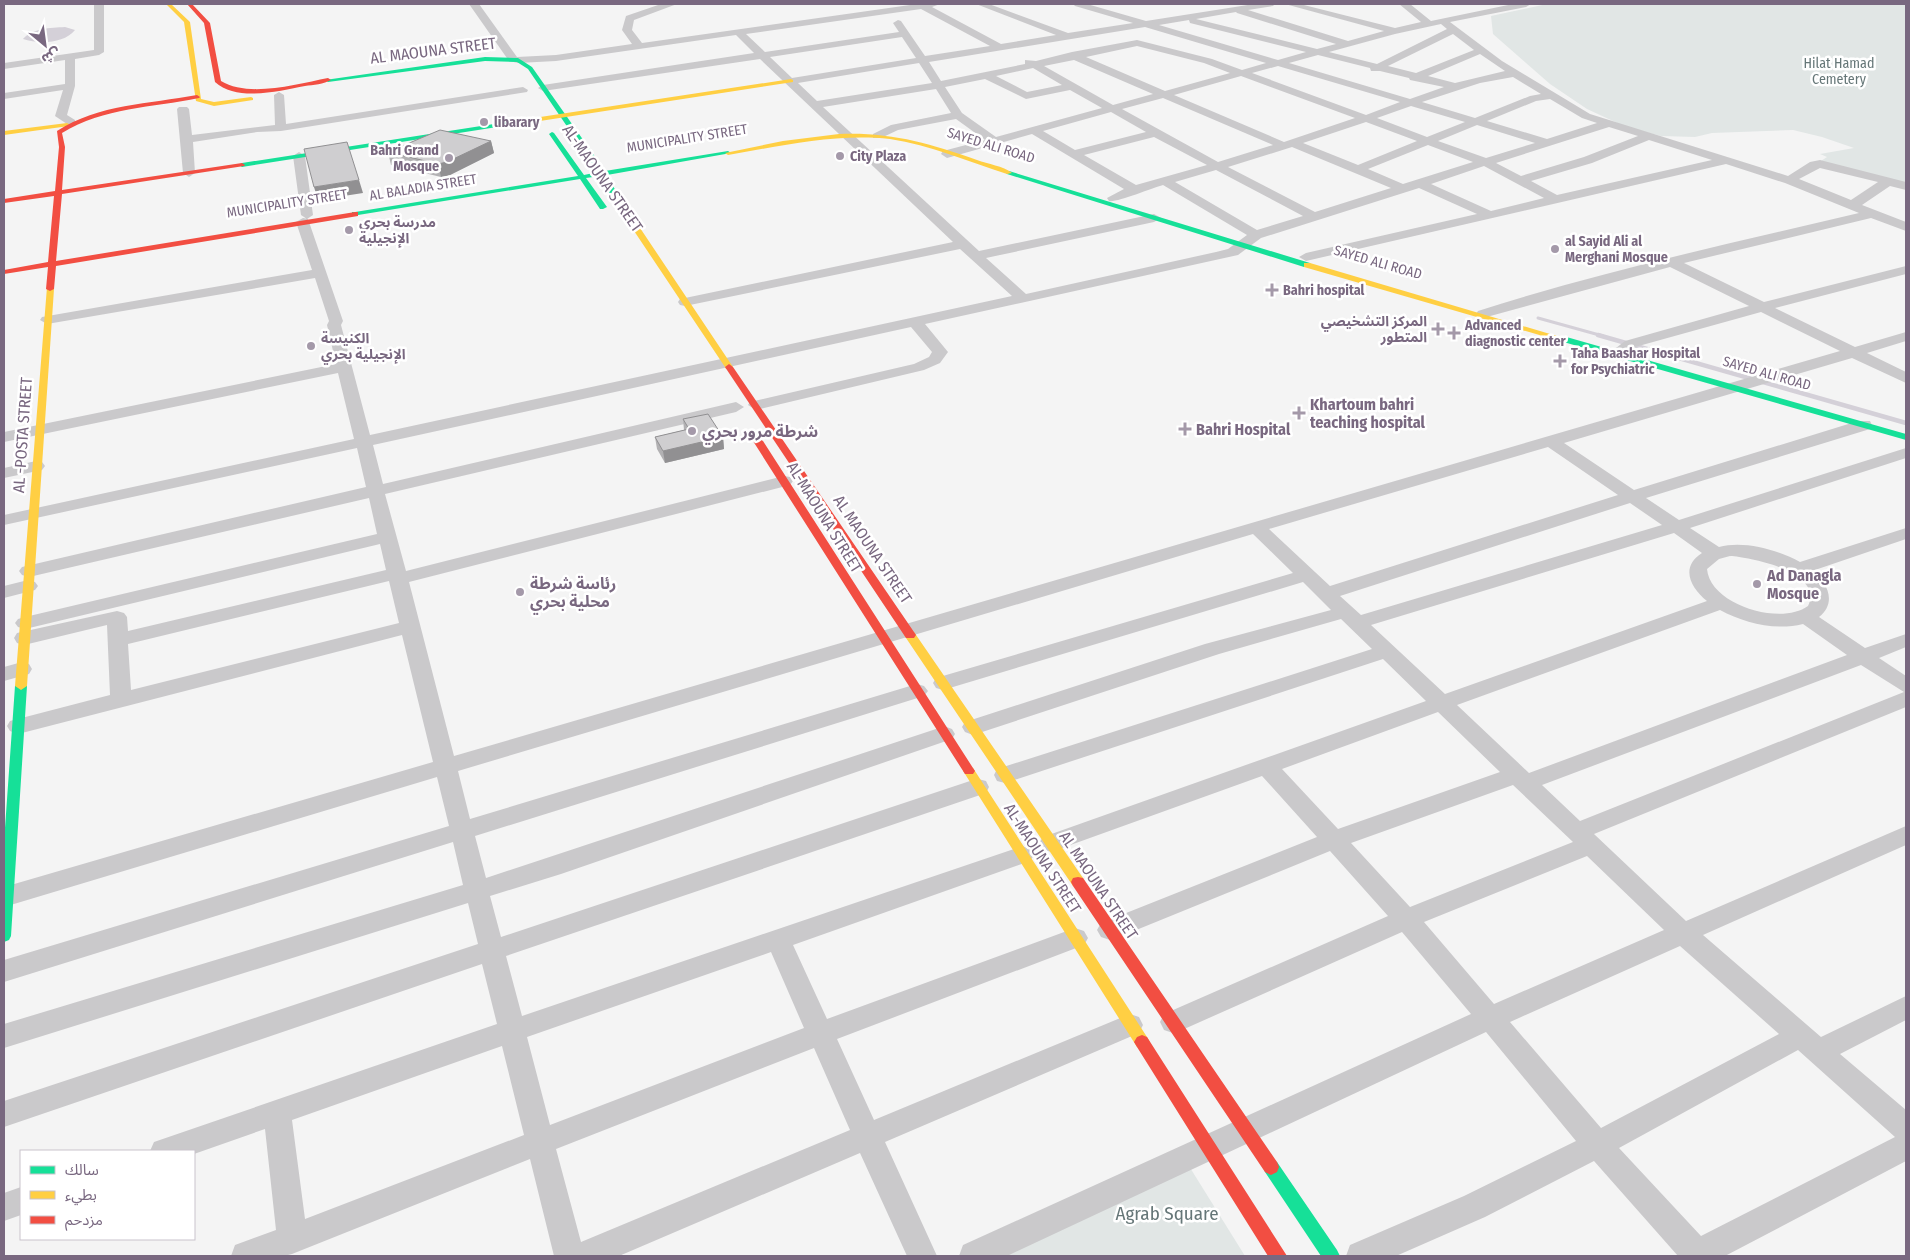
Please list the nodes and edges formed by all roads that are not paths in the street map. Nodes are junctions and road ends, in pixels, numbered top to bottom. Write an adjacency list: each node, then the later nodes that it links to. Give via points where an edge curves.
1 (99, 4): 39 (street, via 99,52)
2 (168, 4): 67 (main road, via 187,22)
3 (189, 4): 64 (main road, via 207,23 219,84)
4 (474, 4): 47 (street)
5 (672, 4): 32 (street, via 651,8 629,18 627,30)
6 (937, 4): 13 (street)
7 (981, 4): 29 (street)
8 (1078, 4): 19 (street)
9 (1266, 4): 18 (street)
10 (1290, 4): 26 (street)
11 (1526, 4): 12 (street)
12 (1504, 5): 22 (street)
13 (923, 6): 17 (street); 33 (street)
14 (1118, 6): 19 (street)
15 (1187, 6): 20 (street, via 1181,9)
16 (1407, 6): 23 (street)
17 (889, 7): 27 (street); 28 (street)
18 (1237, 10): 20 (street); 31 (street)
19 (1103, 12): 24 (street)
20 (1203, 16): 21 (street)
21 (1184, 19): 24 (street); 37 (street)
22 (1441, 20): 23 (street); 25 (street)
23 (1428, 22): 26 (street)
24 (1148, 24): 29 (street); 35 (street)
25 (1454, 30): 36 (street); 48 (street)
26 (1394, 31): 31 (street)
27 (738, 32): 32 (street); 38 (street)
28 (904, 34): 38 (street); 42 (street)
29 (1067, 37): 30 (street); 34 (street)
30 (1040, 40): 33 (street); 40 (street)
31 (1348, 44): 37 (street)
32 (639, 46): 41 (street)
33 (998, 47): 42 (street); 45 (street)
34 (1106, 50): 40 (street); 43 (street, via 1137,43)
35 (1236, 50): 43 (street); 44 (street)
36 (1482, 50): 51 (street); 53 (street)
37 (1316, 53): 44 (street); 48 (street)
38 (762, 56): 54 (street); 60 (street)
39 (70, 57): 46 (street); 57 (street)
40 (1075, 57): 45 (street); 63 (street)
41 (556, 58): 47 (street); 49 (street, via 538,66)
42 (922, 60): 54 (street); 56 (street)
43 (1208, 61): 50 (street)
44 (1279, 62): 50 (street); 55 (street)
45 (1032, 65): 52 (street); 58 (street)
46 (4, 66)
47 (514, 66): 49 (main road, AL MAOUNA STREET, via 525,63); 61 (main road, AL MAOUNA STREET, via 485,59); 68 (main road, AL-MAOUNA STREET)
48 (1378, 67): 53 (street); 55 (street)
49 (533, 73): 60 (main road, AL MAOUNA STREET)
50 (1240, 73): 63 (street); 77 (street)
51 (1516, 73): 59 (street); 66 (street)
52 (986, 75): 56 (street); 58 (street, via 1026,96)
53 (1417, 77): 59 (street); 62 (street)
54 (791, 80): 71 (street); 74 (main road)
55 (1347, 82): 62 (street)
56 (940, 84): 71 (street); 75 (street)
57 (70, 86): 65 (street); 79 (street, via 61,116)
58 (1072, 86): 72 (street)
59 (1458, 86): 69 (street)
60 (543, 88): 74 (main road, AL MAOUNA STREET)
61 (281, 91): 64 (main road, AL MAOUNA STREET); 81 (street)
62 (1380, 92): 69 (street)
63 (1162, 94): 72 (street); 93 (street)
64 (245, 95): 70 (main road)
65 (4, 96)
66 (1550, 96): 78 (street, via 1534,98); 80 (street)
67 (197, 97): 70 (main road, via 201,102); 79 (main road, via 94,115)
68 (528, 97): 76 (main road, AL-MAOUNA STREET); 81 (street)
69 (1414, 102): 77 (street); 78 (street)
70 (214, 104): 73 (main road)
71 (816, 106): 84 (street)
72 (1112, 108): 83 (street); 86 (street)
73 (183, 109): 89 (street); 94 (main road, via 89,123 73,129)
74 (561, 115): 76 (main road); 102 (main road, AL MAOUNA STREET)
75 (958, 115): 82 (street); 90 (street)
76 (542, 118): 97 (main road); 104 (main road, AL-MAOUNA STREET)
77 (1365, 119): 91 (street); 93 (street)
78 (1476, 122): 91 (street); 92 (street)
79 (69, 124): 85 (main road); 94 (main road, AL -POSTA STREET, via 59,132)
80 (1606, 124): 88 (street); 92 (street)
81 (282, 128): 89 (street)
82 (888, 130): 84 (main road, SAYED ALI ROAD); 87 (street); 95 (main road, SAYED ALI ROAD)
83 (1033, 130): 90 (street); 96 (street)
84 (845, 132): 87 (main road, SAYED ALI ROAD); 102 (main road, MUNICIPALITY STREET); 126 (street)
85 (4, 133)
86 (1157, 133): 96 (street); 100 (street)
87 (877, 136): 95 (main road, SAYED ALI ROAD)
88 (1648, 136): 98 (street); 107 (street, via 1588,160)
89 (187, 139): 103 (street)
90 (993, 140): 95 (street)
91 (1428, 141): 99 (street); 101 (street)
92 (1549, 143): 99 (street)
93 (1286, 144): 100 (street); 101 (street)
94 (62, 147): 113 (main road, AL -POSTA STREET)
95 (952, 152): 114 (main road, SAYED ALI ROAD); 122 (main road, SAYED ALI ROAD)
96 (1072, 154): 112 (street)
97 (299, 156): 103 (main road); 123 (street)
98 (1729, 160): 105 (street); 115 (street)
99 (1487, 163): 107 (street); 109 (street)
100 (1216, 166): 106 (street); 121 (street)
101 (1358, 169): 111 (street)
102 (600, 170): 104 (main road); 136 (main road, AL MAOUNA STREET, via 620,206)
103 (190, 173): 113 (main road)
104 (579, 174): 119 (main road, AL-MAOUNA STREET); 123 (main road, MUNICIPALITY STREET)
105 (1789, 180): 108 (street, via 1820,164); 117 (street)
106 (1165, 181): 112 (street); 125 (street)
107 (1519, 181): 115 (street)
108 (1888, 181): 110 (street); 117 (street)
109 (1422, 184): 111 (street); 120 (street)
110 (1906, 186)
111 (1404, 189): 121 (street)
112 (1134, 190): 114 (street)
113 (58, 193): 116 (main road); 129 (main road, AL -POSTA STREET)
114 (1113, 198): 125 (main road, SAYED ALI ROAD)
115 (1554, 199): 120 (street)
116 (4, 201)
117 (1853, 205): 118 (street)
118 (1874, 213): 124 (street); 130 (street)
119 (608, 214)
120 (1490, 215): 128 (street)
121 (1315, 217): 125 (street)
122 (1154, 218): 125 (main road, SAYED ALI ROAD); 127 (street)
123 (305, 219): 129 (main road, MUNICIPALITY STREET); 134 (street)
124 (1906, 227)
125 (1248, 240): 128 (main road, SAYED ALI ROAD); 135 (street, via 1233,252 1218,256); 138 (main road, SAYED ALI ROAD)
126 (963, 244): 127 (street); 136 (street)
127 (977, 256): 135 (street)
128 (1306, 257): 138 (main road, SAYED ALI ROAD)
129 (52, 260): 131 (main road, MUNICIPALITY STREET); 133 (main road); 139 (main road, AL -POSTA STREET)
130 (1671, 262): 137 (street); 138 (street)
131 (4, 265)
132 (1906, 270): 137 (street)
133 (4, 272)
134 (322, 273): 139 (street); 145 (street, via 336,321 334,325)
135 (1022, 298): 140 (street)
136 (686, 302): 144 (main road, AL MAOUNA STREET)
137 (1762, 307): 142 (street); 143 (street)
138 (1487, 312): 142 (main road, SAYED ALI ROAD); 147 (main road, SAYED ALI ROAD)
139 (47, 320): 152 (main road, AL -POSTA STREET)
140 (915, 322): 144 (street); 148 (street, via 940,352 935,360 919,367)
141 (1906, 336): 143 (street)
142 (1624, 348): 147 (main road, SAYED ALI ROAD)
143 (1853, 351): 146 (street); 147 (street)
144 (726, 362): 148 (main road, AL MAOUNA STREET); 156 (street)
145 (344, 367): 152 (street); 156 (street)
146 (1906, 378)
147 (1744, 386): 150 (main road, SAYED ALI ROAD); 151 (main road, SAYED ALI ROAD); 157 (street)
148 (756, 405): 181 (main road, AL MAOUNA STREET)
149 (736, 407): 162 (street)
150 (1864, 425): 155 (main road, SAYED ALI ROAD); 163 (street)
151 (1906, 428)
152 (39, 431): 154 (street); 159 (main road, AL -POSTA STREET)
153 (752, 432): 161 (main road, AL-MAOUNA STREET)
154 (4, 437)
155 (1906, 437)
156 (363, 441): 162 (street); 164 (street)
157 (1552, 442): 163 (street); 167 (street)
158 (1906, 453): 166 (street)
159 (36, 466): 160 (street); 164 (main road, AL -POSTA STREET)
160 (4, 473)
161 (784, 482): 173 (street); 183 (main road, AL-MAOUNA STREET)
162 (376, 491): 169 (street); 174 (street)
163 (1634, 497): 166 (street); 176 (street)
164 (33, 514): 165 (street); 174 (main road, AL -POSTA STREET)
165 (4, 520)
166 (1678, 526): 170 (street); 179 (street)
167 (1256, 527): 172 (street); 181 (street)
168 (1906, 533): 171 (street)
169 (387, 537): 173 (street); 182 (street)
170 (1714, 553): 171 (street, via 1747,551 1783,561); 177 (street, via 1698,564 1697,573 1708,592)
171 (1800, 570): 178 (street, via 1820,591 1821,602 1817,611)
172 (1306, 575): 176 (street); 189 (street)
173 (397, 576): 180 (street); 184 (street)
174 (29, 579): 175 (street); 182 (main road, AL -POSTA STREET)
175 (4, 592)
176 (1326, 594): 179 (street)
177 (1722, 603): 178 (street, via 1773,620); 194 (street)
178 (1806, 617): 187 (street)
179 (1351, 618): 186 (street); 196 (street, via 1212,649)
180 (410, 627): 193 (street); 198 (street)
181 (908, 630): 183 (street); 189 (main road, AL MAOUNA STREET)
182 (25, 631): 184 (street, via 117,617); 188 (main road, AL -POSTA STREET)
183 (883, 637): 191 (main road, AL-MAOUNA STREET); 198 (street)
184 (119, 640): 193 (street)
185 (1906, 640): 187 (street)
186 (1386, 651): 194 (street); 200 (street)
187 (1862, 656): 190 (street); 201 (street)
188 (13, 672): 195 (main road, AL -POSTA STREET)
189 (943, 683): 196 (main road, AL MAOUNA STREET)
190 (1906, 686)
191 (918, 691): 197 (main road, AL-MAOUNA STREET); 204 (street)
192 (1906, 699): 206 (street)
193 (122, 700): 195 (street)
194 (1441, 703): 199 (street); 201 (street)
195 (18, 726): 203 (main road, AL -POSTA STREET)
196 (973, 726): 200 (main road, AL MAOUNA STREET)
197 (944, 734): 202 (main road, AL-MAOUNA STREET); 210 (street)
198 (445, 766): 204 (street); 211 (street)
199 (1266, 766): 207 (street); 208 (street)
200 (1005, 775): 208 (main road, AL MAOUNA STREET)
201 (1521, 779): 206 (street); 207 (street)
202 (978, 787): 209 (main road, AL-MAOUNA STREET); 218 (street)
203 (8, 825): 211 (main road, AL -POSTA STREET)
204 (462, 830): 210 (street); 219 (street)
205 (1906, 835): 214 (street)
206 (1584, 839): 212 (street); 214 (street)
207 (1334, 840): 212 (street); 213 (street)
208 (1051, 842): 213 (main road, AL MAOUNA STREET)
209 (1022, 855): 216 (main road, AL-MAOUNA STREET); 217 (street)
210 (477, 890): 218 (street); 226 (street)
211 (5, 896): 215 (main road, AL -POSTA STREET)
212 (1406, 919): 221 (street); 222 (street)
213 (1110, 930): 222 (main road, AL MAOUNA STREET)
214 (1683, 933): 221 (street); 227 (street)
215 (4, 936)
216 (1075, 938): 223 (main road, AL-MAOUNA STREET); 225 (street)
217 (778, 940): 224 (street); 225 (street)
218 (492, 951): 224 (street); 229 (street)
219 (4, 971)
220 (1906, 1007): 227 (street)
221 (1488, 1019): 231 (street); 234 (street)
222 (1173, 1022): 231 (main road, AL MAOUNA STREET)
223 (1130, 1025): 232 (street); 236 (main road, AL-MAOUNA STREET)
224 (512, 1031): 228 (street); 233 (street)
225 (821, 1034): 232 (street); 233 (street)
226 (4, 1036)
227 (1811, 1043): 230 (street); 234 (street)
228 (277, 1112): 237 (street); 240 (street)
229 (4, 1114)
230 (1902, 1118)
231 (1246, 1130): 236 (street); 247 (main road, AL MAOUNA STREET)
232 (868, 1137): 243 (street); 244 (street)
233 (540, 1143): 240 (street); 242 (street)
234 (1597, 1144): 248 (street, via 1431,1228); 249 (street)
235 (1906, 1146): 249 (street)
236 (1209, 1148): 245 (street); 246 (main road, AL-MAOUNA STREET)
237 (167, 1150)
238 (20, 1200): 239 (street)
239 (4, 1206)
240 (292, 1239): 241 (street)
241 (246, 1256)
242 (569, 1256)
243 (584, 1256)
244 (922, 1256)
245 (974, 1256)
246 (1278, 1256)
247 (1331, 1256)
248 (1361, 1256)
249 (1696, 1256)

